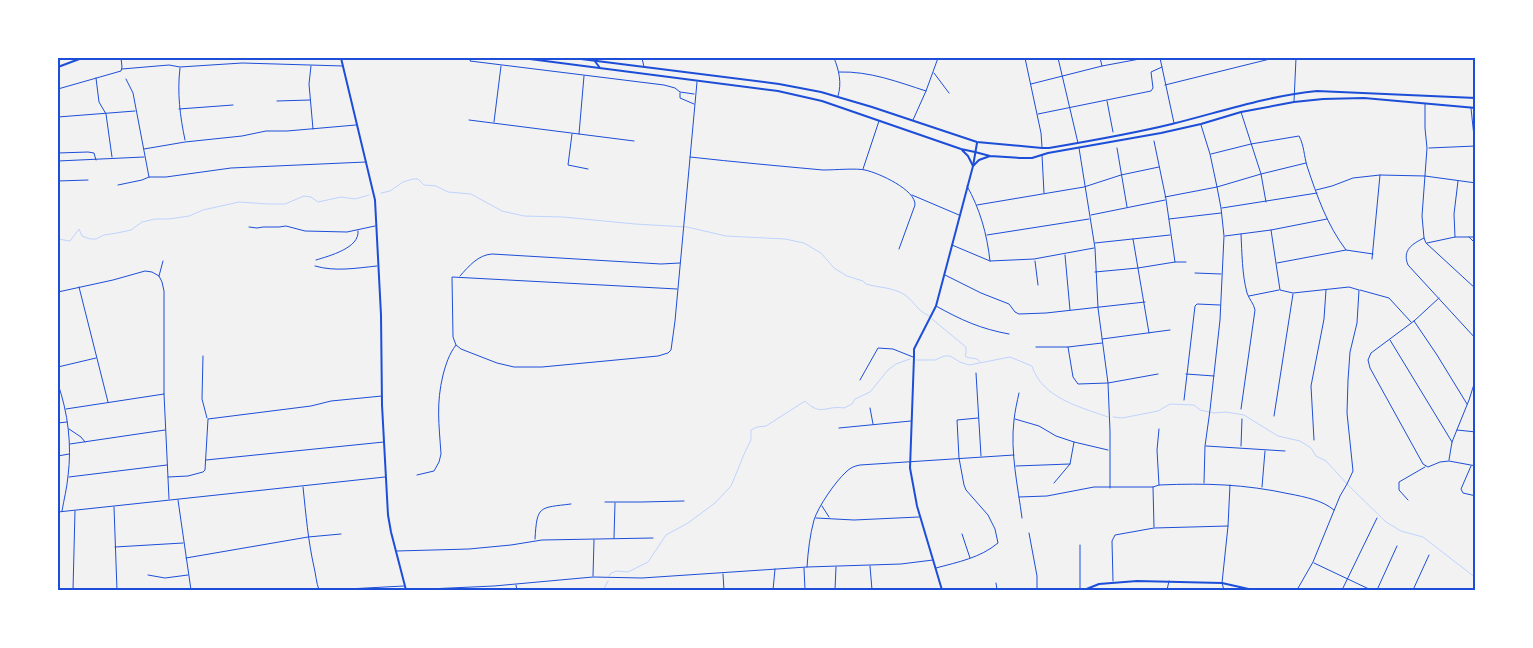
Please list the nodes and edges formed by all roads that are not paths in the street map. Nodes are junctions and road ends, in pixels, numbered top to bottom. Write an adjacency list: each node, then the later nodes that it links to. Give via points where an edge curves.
1 (82, 58): 23 (main road)
2 (121, 58): 28 (street)
3 (341, 58): 20 (main road)
4 (471, 58): 21 (street, via 470,61)
5 (522, 58): 27 (main road)
6 (574, 58): 18 (main road)
7 (630, 58): 8 (street)
8 (642, 58): 25 (street)
9 (834, 58): 29 (street)
10 (938, 58): 30 (street)
11 (1025, 58): 36 (street)
12 (1058, 58): 32 (street)
13 (1100, 58): 22 (street)
14 (1145, 58): 22 (street)
15 (1160, 58): 26 (street)
16 (1274, 58): 37 (street)
17 (1296, 58): 42 (street)
18 (594, 60): 25 (main road); 27 (main road)
19 (311, 66): 20 (street); 24 (street, via 242,63); 46 (street)
20 (343, 66): 68 (main road)
21 (501, 66): 31 (street); 65 (street)
22 (1102, 66): 32 (street)
23 (58, 67)
24 (180, 67): 28 (street); 56 (street)
25 (644, 67): 44 (main road, via 779,84)
26 (1162, 67): 37 (street); 47 (street, via 1151,72 1151,91)
27 (600, 68): 35 (main road)
28 (122, 69): 33 (street)
29 (839, 72): 39 (street, via 878,76); 44 (street)
30 (934, 72): 39 (street); 41 (street)
31 (584, 76): 40 (street, via 664,85); 72 (street)
32 (1062, 76): 36 (street); 54 (street)
33 (96, 78): 38 (street); 59 (street, via 100,102)
34 (126, 80): 57 (street, via 133,93)
35 (697, 82): 43 (street); 63 (main road, via 778,91 822,101)
36 (1031, 84): 60 (street)
37 (1165, 86): 66 (street)
38 (58, 89)
39 (926, 91): 64 (street)
40 (680, 92): 43 (street); 50 (street, via 680,98)
41 (949, 93)
42 (1294, 93): 45 (main road, via 1317,91); 49 (street); 66 (main road)
43 (695, 94): 50 (street)
44 (837, 97): 64 (main road)
45 (1476, 98)
46 (311, 100): 48 (street); 69 (street)
47 (1106, 100): 54 (street); 70 (street)
48 (277, 101)
49 (1294, 102): 51 (main road, via 1364,98); 58 (main road)
50 (694, 104): 92 (street)
51 (1425, 104): 53 (main road); 83 (street)
52 (234, 105): 56 (street)
53 (1471, 107): 55 (main road); 79 (street)
54 (1071, 108): 60 (street); 77 (street)
55 (1476, 108)
56 (179, 109): 75 (street)
57 (136, 111): 59 (street); 85 (street)
58 (1241, 112): 67 (main road); 78 (street)
59 (106, 114): 61 (street); 93 (street)
60 (1038, 114): 80 (street)
61 (58, 116)
62 (469, 120): 65 (street)
63 (879, 120): 84 (main road); 101 (street)
64 (913, 121): 76 (main road)
65 (494, 123): 71 (street)
66 (1174, 123): 77 (main road)
67 (1201, 124): 81 (main road); 89 (street)
68 (356, 125): 69 (street); 96 (main road)
69 (314, 129): 75 (street, via 266,131)
70 (1114, 132)
71 (572, 133): 72 (street); 100 (street, via 568,165)
72 (579, 134): 73 (street)
73 (634, 141)
74 (1154, 141): 99 (street)
75 (185, 142): 85 (street)
76 (977, 142): 80 (main road); 86 (main road)
77 (1078, 143): 80 (main road)
78 (1251, 144): 89 (street); 97 (street, via 1298,135); 102 (street)
79 (1475, 146): 83 (street)
80 (1042, 148)
81 (1079, 148): 88 (main road); 113 (street)
82 (1117, 148): 103 (street)
83 (1427, 148): 105 (street)
84 (961, 149): 86 (main road); 98 (main road)
85 (144, 150): 91 (street)
86 (975, 152): 90 (main road); 98 (main road)
87 (58, 154): 94 (street, via 88,152 94,153)
88 (1042, 154): 90 (main road, via 1032,158); 116 (street)
89 (1210, 154): 114 (street)
90 (990, 156): 98 (main road)
91 (145, 157): 93 (street); 106 (street)
92 (689, 157): 101 (street, via 757,165); 158 (street)
93 (112, 159): 94 (street)
94 (96, 160): 95 (street)
95 (58, 161)
96 (366, 162): 106 (street, via 231,168); 129 (main road, via 373,189)
97 (1306, 163): 102 (street); 115 (street)
98 (972, 166): 112 (main road)
99 (1159, 166): 103 (street); 118 (street)
100 (588, 168)
101 (863, 169): 117 (street, via 894,182)
102 (1261, 174): 114 (street); 119 (street)
103 (1121, 175): 113 (street); 121 (street)
104 (1380, 175): 105 (street); 115 (street, via 1353,178); 150 (street)
105 (1425, 176): 108 (street); 140 (street)
106 (149, 177): 111 (street)
107 (88, 180): 109 (street)
108 (1458, 180): 110 (street); 137 (street)
109 (58, 181)
110 (1476, 183)
111 (118, 185)
112 (967, 186): 120 (street); 124 (main road)
113 (1084, 187): 116 (street); 125 (street)
114 (1217, 187): 118 (street); 122 (street)
115 (1316, 191): 119 (street); 128 (street)
116 (1044, 193): 120 (street)
117 (912, 195): 124 (street); 147 (street, via 916,200 915,206)
118 (1166, 198): 121 (street); 127 (street)
119 (1266, 202): 122 (street)
120 (977, 205): 134 (street)
121 (1127, 207): 125 (street)
122 (1221, 208): 123 (street)
123 (1222, 213): 127 (street); 136 (street)
124 (960, 215): 145 (main road)
125 (1089, 215): 126 (street)
126 (1090, 219): 134 (street); 142 (street)
127 (1168, 219): 135 (street)
128 (1327, 219): 132 (street); 148 (street)
129 (376, 226): 131 (street); 161 (main road)
130 (249, 227): 131 (street, via 286,226 323,232)
131 (358, 230): 153 (street, via 357,237 345,250)
132 (1271, 230): 133 (street); 159 (street)
133 (1241, 234): 136 (street); 178 (street)
134 (987, 235): 155 (street)
135 (1170, 236): 141 (street); 156 (street)
136 (1224, 236): 165 (street)
137 (1455, 237): 138 (street); 143 (street)
138 (1469, 237): 139 (street); 144 (street)
139 (1476, 237)
140 (1424, 238): 143 (street); 179 (street, via 1408,249 1408,265)
141 (1133, 239): 142 (street); 162 (street)
142 (1094, 243): 146 (street)
143 (1426, 244): 173 (street)
144 (1476, 244)
145 (952, 245): 155 (street); 166 (main road)
146 (1095, 248): 149 (street); 163 (street)
147 (899, 249)
148 (1346, 250): 150 (street); 159 (street)
149 (1064, 254): 151 (street); 184 (street)
150 (1372, 254): 152 (street)
151 (1034, 259): 155 (street); 169 (street)
152 (1372, 259)
153 (316, 260)
154 (163, 261): 167 (street)
155 (990, 261)
156 (1175, 262): 157 (street); 162 (street)
157 (1186, 262)
158 (681, 263): 168 (street, via 492,254 476,260); 171 (street)
159 (1276, 264): 174 (street)
160 (315, 266): 161 (street, via 336,269)
161 (378, 266): 210 (main road)
162 (1138, 268): 163 (street); 180 (street)
163 (1096, 272): 183 (street)
164 (1194, 273): 165 (street)
165 (1222, 274): 181 (street)
166 (944, 275): 182 (main road); 184 (street, via 1009,304 1019,314)
167 (158, 276): 170 (street, via 145,271); 209 (street, via 164,292)
168 (459, 277): 171 (street); 193 (street, via 452,277 453,337)
169 (1038, 285)
170 (79, 287): 176 (street); 198 (street)
171 (678, 289): 193 (street, via 671,350 661,356 514,367)
172 (1326, 289): 175 (street, via 1349,287); 177 (street); 232 (street, via 1324,319 1311,386)
173 (1476, 289)
174 (1280, 290): 177 (street); 178 (street)
175 (1359, 290): 185 (street, via 1389,298); 280 (street, via 1351,342 1347,413 1353,471)
176 (58, 292)
177 (1293, 293): 217 (street)
178 (1249, 296): 216 (street, via 1255,310)
179 (1438, 298): 185 (street); 191 (street)
180 (1145, 302): 183 (street); 187 (street)
181 (1221, 305): 202 (street, via 1195,306); 203 (street)
182 (936, 306): 188 (street, via 974,325); 197 (main road, via 914,349)
183 (1098, 308): 184 (street); 189 (street)
184 (1070, 311)
185 (1413, 322): 190 (street); 213 (street)
186 (1170, 330): 187 (street)
187 (1149, 333): 189 (street)
188 (1008, 334)
189 (1102, 339): 192 (street)
190 (1390, 340): 236 (street); 256 (street, via 1371,353 1368,364)
191 (1476, 340)
192 (1102, 343): 195 (street); 206 (street)
193 (456, 345): 257 (street, via 447,362 438,399 439,462 434,471)
194 (1036, 346): 195 (street)
195 (1068, 347): 206 (street, via 1075,382)
196 (203, 356): 219 (street, via 202,399)
197 (914, 357): 205 (street, via 893,349 878,348); 222 (main road)
198 (97, 358): 199 (street); 212 (street)
199 (58, 367)
200 (976, 374): 218 (street)
201 (1158, 374): 206 (street)
202 (1186, 374): 203 (street); 211 (street)
203 (1214, 376): 238 (street)
204 (1476, 378): 213 (street)
205 (860, 380)
206 (1108, 383): 241 (street)
207 (58, 384): 215 (street)
208 (1019, 393): 220 (street)
209 (164, 394): 212 (street); 229 (street)
210 (382, 396): 219 (street, via 331,400 311,406); 234 (main road)
211 (1184, 400)
212 (108, 402): 215 (street)
213 (1467, 404): 230 (street)
214 (870, 408): 225 (street)
215 (66, 409): 223 (street)
216 (1241, 410)
217 (1274, 416)
218 (978, 418): 246 (street); 247 (street, via 957,420)
219 (208, 419): 248 (street)
220 (1014, 419): 235 (street); 244 (street)
221 (1242, 419): 239 (street)
222 (911, 421): 225 (street); 249 (main road)
223 (67, 422): 224 (street); 227 (street)
224 (58, 424)
225 (873, 424): 226 (street)
226 (839, 428)
227 (68, 429): 233 (street); 237 (street)
228 (1159, 429): 263 (street)
229 (166, 430): 233 (street); 252 (street)
230 (1457, 430): 231 (street); 236 (street)
231 (1476, 432)
232 (1314, 440)
233 (85, 442): 237 (street)
234 (384, 442): 248 (street); 260 (main road)
235 (1074, 442): 241 (street); 251 (street)
236 (1452, 442): 250 (street)
237 (69, 445): 243 (street)
238 (1205, 446): 239 (street); 262 (street)
239 (1241, 447): 240 (street)
240 (1265, 449): 242 (street); 268 (street)
241 (1109, 450): 267 (street)
242 (1285, 451)
243 (69, 454): 245 (street); 258 (street)
244 (1014, 455): 246 (street); 254 (street)
245 (58, 456)
246 (981, 456): 247 (street)
247 (959, 458): 249 (street); 306 (street, via 966,490 988,515 998,542 985,553)
248 (206, 460): 259 (street, via 203,472)
249 (910, 461): 279 (street, via 852,467 831,490); 284 (main road)
250 (1449, 461): 253 (street); 256 (street)
251 (1070, 464): 254 (street); 261 (street)
252 (167, 465): 258 (street); 259 (street)
253 (1471, 465): 255 (street); 269 (street, via 1461,490)
254 (1016, 466): 270 (street)
255 (1476, 466)
256 (1426, 467): 273 (street, via 1400,482 1399,490)
257 (418, 474)
258 (68, 477): 283 (street)
259 (167, 477): 272 (street)
260 (386, 477): 265 (street); 303 (main road, via 388,515)
261 (1054, 483)
262 (1204, 483): 263 (street); 264 (street)
263 (1159, 485): 266 (street)
264 (1230, 485): 268 (street); 289 (street)
265 (303, 487): 271 (street); 294 (street)
266 (1153, 487): 267 (street); 290 (street)
267 (1110, 488): 270 (street, via 1094,487 1047,496)
268 (1262, 488): 280 (street, via 1312,499)
269 (1476, 496)
270 (1019, 497): 287 (street)
271 (178, 498): 272 (street); 299 (street)
272 (168, 500): 278 (street)
273 (1408, 500)
274 (684, 501): 276 (street)
275 (605, 502): 276 (street)
276 (615, 503): 295 (street)
277 (571, 504): 298 (street, via 544,508 539,512)
278 (114, 506): 281 (street); 302 (street)
279 (822, 506): 285 (street); 286 (street)
280 (1334, 510): 308 (street)
281 (75, 511): 283 (street); 326 (street)
282 (58, 512): 283 (street)
283 (62, 512)
284 (920, 517): 286 (street); 307 (main road)
285 (815, 518): 286 (street); 311 (street)
286 (829, 518)
287 (1022, 518)
288 (1377, 518): 318 (street)
289 (1228, 526): 290 (street); 322 (street)
290 (1154, 528): 320 (street, via 1113,537)
291 (1029, 533): 342 (street)
292 (341, 534): 294 (street)
293 (962, 534): 306 (street)
294 (308, 537): 305 (street); 329 (street)
295 (614, 538): 296 (street); 297 (street)
296 (653, 538)
297 (594, 539): 298 (street); 317 (street)
298 (534, 540): 303 (street, via 469,549)
299 (184, 543): 302 (street); 305 (street)
300 (1080, 545): 343 (street)
301 (1397, 546): 351 (street)
302 (114, 547): 327 (street)
303 (395, 551): 324 (main road)
304 (1429, 555): 352 (street)
305 (186, 558): 315 (street)
306 (970, 559): 312 (street)
307 (934, 560): 309 (street); 312 (main road)
308 (1313, 562): 318 (street); 348 (street)
309 (870, 565): 310 (street); 339 (street)
310 (836, 566): 311 (street); 338 (street)
311 (806, 568): 313 (street); 337 (street)
312 (936, 568): 340 (main road)
313 (775, 569): 314 (street); 336 (street)
314 (723, 573): 317 (street, via 642,578); 335 (street)
315 (189, 574): 316 (street, via 165,578); 328 (street)
316 (148, 575)
317 (593, 577): 323 (street)
318 (1348, 579): 349 (street); 350 (street)
319 (1169, 581): 320 (main road); 322 (main road); 345 (street)
320 (1113, 582): 344 (main road)
321 (996, 583): 341 (street)
322 (1222, 583): 346 (street); 347 (main road)
323 (516, 584): 325 (street); 334 (street)
324 (404, 586): 331 (street); 332 (main road)
325 (482, 587): 332 (street); 333 (street)
326 (73, 590)
327 (117, 590)
328 (191, 590)
329 (318, 590)
330 (329, 590): 331 (street)
331 (358, 590)
332 (406, 590)
333 (482, 590)
334 (517, 590)
335 (724, 590)
336 (773, 590)
337 (805, 590)
338 (835, 590)
339 (872, 590)
340 (942, 590)
341 (997, 590)
342 (1037, 590)
343 (1080, 590)
344 (1084, 590)
345 (1167, 590)
346 (1224, 590)
347 (1254, 590)
348 (1297, 590)
349 (1342, 590)
350 (1371, 590)
351 (1377, 590)
352 (1413, 590)

